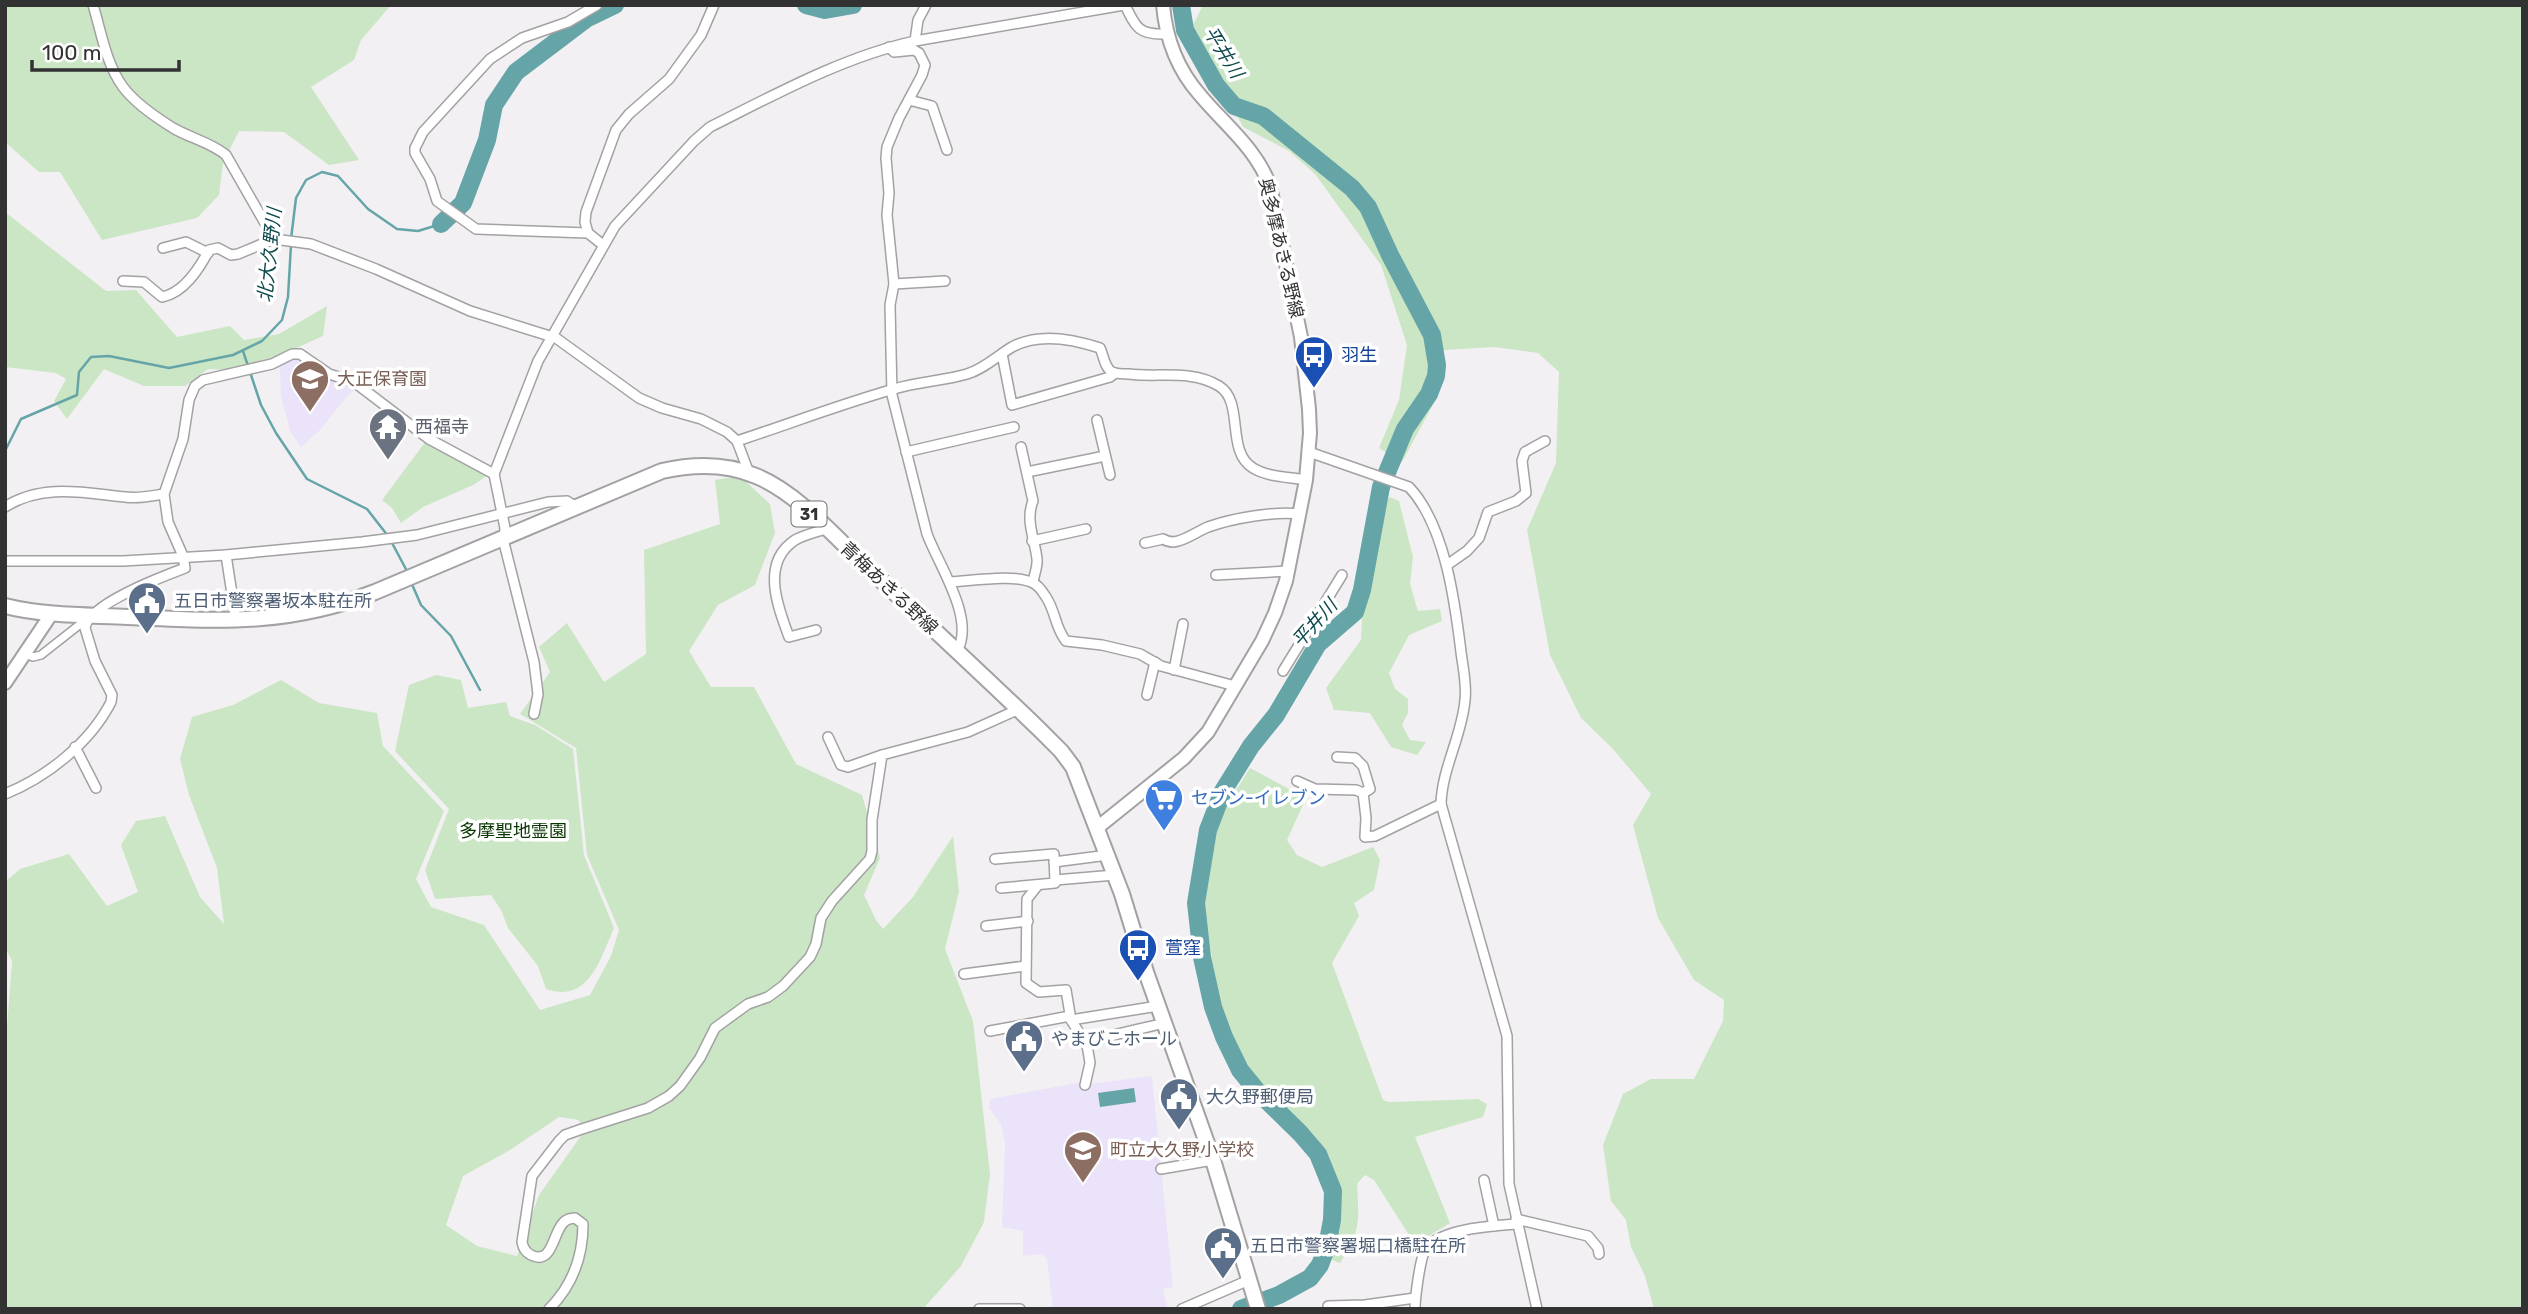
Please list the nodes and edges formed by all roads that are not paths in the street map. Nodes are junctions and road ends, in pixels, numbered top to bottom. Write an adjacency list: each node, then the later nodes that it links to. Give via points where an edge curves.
1 (93, 5): 13 (street, via 121,85 174,128 226,155)
2 (597, 5): 12 (street, via 568,22 522,38 490,59 423,132 415,148 437,201 467,224 484,230)
3 (715, 5): 12 (street, via 701,35 669,79 615,130 586,212)
4 (926, 5): 8 (street)
5 (1124, 5): 7 (street, via 1142,31); 8 (street)
6 (1163, 5): 7 (main road, 奥多摩あきる野線)
7 (1166, 34): 30 (main road, 奥多摩あきる野線, via 1184,73 1247,145 1270,186 1307,374)
8 (915, 41): 9 (street)
9 (889, 47): 10 (street, via 898,53 914,50 925,65); 14 (street, via 850,60 710,127 627,212)
10 (909, 100): 11 (street, via 932,106); 19 (street, via 886,158)
11 (947, 150)
12 (588, 233): 14 (street)
13 (279, 240): 16 (street, via 238,254 218,248); 20 (street, via 311,244 470,311)
14 (603, 245): 20 (street)
15 (163, 248): 16 (street, via 187,242)
16 (208, 253): 17 (street, via 198,273 175,294 162,297 144,282)
17 (123, 281)
18 (945, 281): 19 (street)
19 (894, 284): 23 (street, via 890,305)
20 (551, 336): 26 (street, via 639,398 701,419); 34 (street)
21 (1002, 354): 22 (street, via 1030,341 1075,340 1100,348 1105,364); 22 (street, via 1012,405); 23 (street, via 968,374)
22 (1115, 373): 36 (street, via 1189,376 1218,385 1230,402 1239,453 1245,461 1254,469)
23 (892, 389): 26 (street); 29 (street)
24 (1097, 420): 31 (street)
25 (1014, 426): 29 (street)
26 (737, 441): 33 (street)
27 (1545, 441): 50 (street, via 1525,452 1526,493 1488,512 1479,538)
28 (1021, 447): 32 (street)
29 (906, 452): 54 (street, via 926,534)
30 (1309, 452): 36 (main road, 奥多摩あきる野線); 50 (street, via 1409,486)
31 (1105, 456): 32 (street); 35 (street)
32 (1027, 472): 45 (street, via 1033,501)
33 (748, 473): 38 (main road, 青梅あきる野線 / 31, via 712,466 680,467); 43 (main road, 青梅あきる野線 / 31, via 782,491)
34 (494, 474): 37 (street, via 429,439 354,382 292,354 195,386); 40 (street)
35 (1110, 475)
36 (1306, 480): 41 (main road, 奥多摩あきる野線)
37 (164, 494): 39 (street, via 137,498 42,493); 48 (street, via 168,522)
38 (575, 506): 40 (street, via 567,500); 44 (main road, 青梅あきる野線 / 31)
39 (5, 507)
40 (503, 513): 44 (street); 47 (street, via 417,535)
41 (1300, 514): 46 (street, via 1237,520 1178,542); 51 (main road, 奥多摩あきる野線)
42 (1086, 528): 45 (street)
43 (826, 529): 61 (street, via 789,545 774,582 789,637); 62 (main road, 青梅あきる野線 / 31)
44 (505, 536): 59 (main road, 青梅あきる野線 / 31, via 354,600 310,612); 71 (street, via 534,662 538,694)
45 (1032, 541): 55 (street, via 1037,561)
46 (1145, 543)
47 (226, 555): 48 (street); 59 (street)
48 (183, 556): 49 (street); 58 (street, via 185,568)
49 (5, 561)
50 (1447, 565): 80 (street, via 1466,691)
51 (1289, 571): 52 (street); 68 (main road, 奥多摩あきる野線, via 1269,628)
52 (1216, 575)
53 (1342, 575): 66 (street)
54 (950, 582): 55 (street, via 1009,578); 62 (street, via 962,629)
55 (1033, 582): 64 (street, via 1047,598 1057,631 1066,641 1102,645)
56 (5, 606): 57 (main road, 青梅あきる野線 / 31)
57 (52, 613): 58 (main road, 青梅あきる野線 / 31); 63 (main road)
58 (91, 615): 59 (main road, 青梅あきる野線 / 31); 63 (street, via 41,655); 73 (street, via 85,628 112,699)
59 (236, 620)
60 (1183, 624): 65 (street)
61 (816, 630)
62 (957, 651): 70 (main road, 青梅あきる野線 / 31)
63 (25, 654): 67 (main road)
64 (1155, 662): 65 (street); 69 (street)
65 (1174, 670): 68 (street)
66 (1283, 671)
67 (5, 683)
68 (1235, 685): 81 (main road, 奥多摩あきる野線, via 1220,715 1195,747)
69 (1147, 695)
70 (1019, 709): 74 (street, via 968,732); 81 (main road, 青梅あきる野線 / 31, via 1070,762)
71 (534, 714)
72 (828, 737): 74 (street, via 841,765 848,767)
73 (75, 747): 77 (street); 79 (street, via 35,780)
74 (882, 755): 108 (street, via 870,859 821,918 810,957 783,986 715,1028 701,1058 669,1096 648,1108 565,1135 533,1176 522,1242 528,1254 545,1256 567,1219 583,1224 572,1280)
75 (1337, 757): 78 (street, via 1355,758 1363,766 1370,789)
76 (1297, 781): 78 (street, via 1315,789)
77 (96, 788)
78 (1363, 793): 80 (street, via 1365,837)
79 (5, 794)
80 (1441, 804): 102 (street, via 1507,1036 1509,1184)
81 (1097, 828): 82 (main road, 青梅あきる野線 / 31)
82 (1108, 855): 84 (street); 85 (main road, 青梅あきる野線 / 31)
83 (995, 859): 84 (street, via 1054,854)
84 (1054, 862): 86 (street)
85 (1115, 875): 86 (street); 93 (main road, 青梅あきる野線 / 31)
86 (1055, 880): 87 (street)
87 (1038, 885): 88 (street); 89 (street, via 1027,899)
88 (1001, 888)
89 (1028, 921): 90 (street); 91 (street)
90 (986, 926)
91 (1025, 966): 92 (street); 94 (street, via 1026,983 1039,992 1066,990)
92 (964, 974)
93 (1158, 1006): 94 (street); 95 (main road, 青梅あきる野線 / 31)
94 (1071, 1018): 96 (street); 97 (street)
95 (1164, 1024): 97 (street, via 1092,1040); 99 (main road, 青梅あきる野線 / 31)
96 (990, 1031)
97 (1087, 1045): 98 (street, via 1090,1063)
98 (1085, 1085)
99 (1213, 1160): 100 (street); 105 (main road, 青梅あきる野線 / 31)
100 (1161, 1169)
101 (1484, 1180): 103 (street)
102 (1517, 1222): 103 (street); 104 (street, via 1588,1236); 114 (street)
103 (1494, 1226): 106 (street, via 1462,1230 1424,1251)
104 (1599, 1254)
105 (1250, 1282): 111 (street); 112 (main road, 青梅あきる野線 / 31)
106 (1415, 1298): 107 (street); 113 (street)
107 (1328, 1306)
108 (549, 1309)
109 (979, 1309): 110 (street)
110 (1020, 1309)
111 (1182, 1309)
112 (1258, 1309)
113 (1415, 1309)
114 (1537, 1309)

